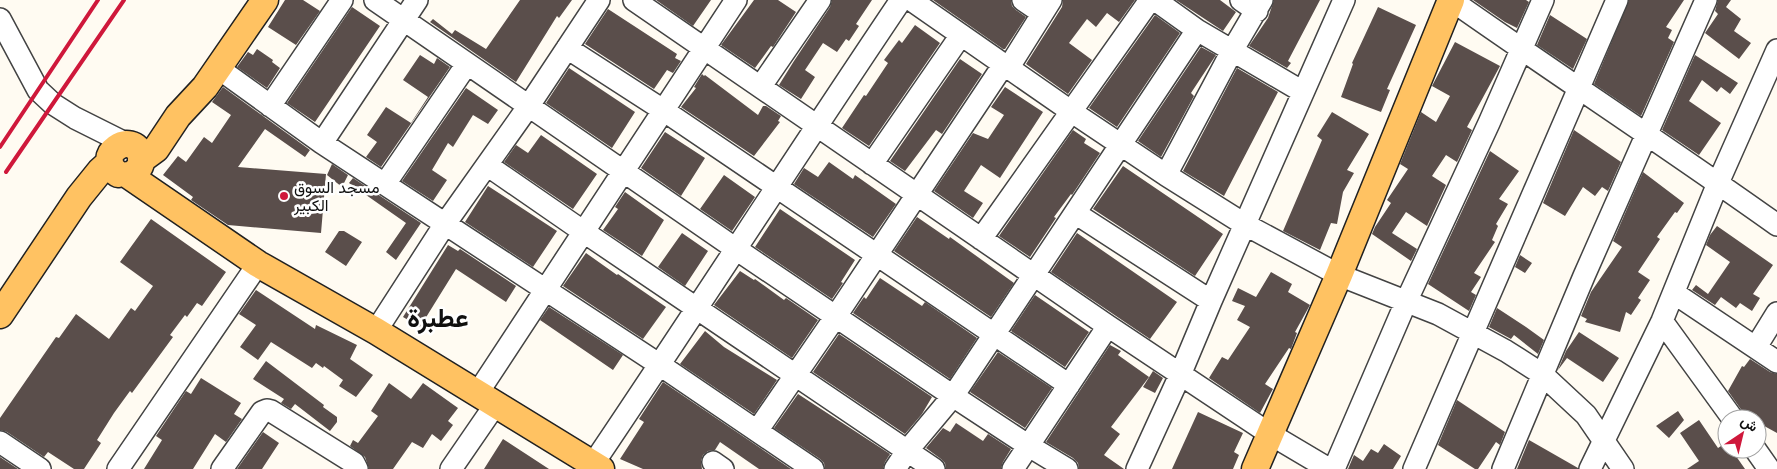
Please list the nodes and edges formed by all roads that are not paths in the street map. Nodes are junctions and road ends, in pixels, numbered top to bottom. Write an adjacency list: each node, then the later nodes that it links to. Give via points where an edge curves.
1 (264, 0): 32 (main road)
2 (342, 0): 37 (street)
3 (375, 0): 22 (street)
4 (417, 0): 22 (street)
5 (599, 0): 25 (street)
6 (634, 0): 26 (street)
7 (736, 0): 26 (street)
8 (820, 0): 33 (street)
9 (901, 0): 41 (street)
10 (911, 0): 24 (street)
11 (1023, 0): 20 (street)
12 (1150, 0): 40 (street)
13 (1155, 0): 23 (street)
14 (1344, 0): 36 (street)
15 (1451, 0): 27 (street); 64 (main road)
16 (1543, 0): 27 (street)
17 (1617, 0): 34 (street)
18 (1706, 0): 42 (street)
19 (1253, 4): 29 (street)
20 (1047, 7): 31 (street)
21 (0, 19): 45 (street, via 38,90)
22 (404, 20): 30 (street); 43 (street)
23 (1197, 30): 29 (street); 44 (street)
24 (961, 34): 31 (street); 47 (street)
25 (567, 48): 38 (street); 39 (street)
26 (704, 48): 33 (street); 39 (street)
27 (1521, 49): 34 (street); 68 (street)
28 (1777, 50): 35 (street)
29 (1232, 51): 36 (street); 49 (street)
30 (467, 64): 38 (street); 51 (street)
31 (1006, 66): 40 (street); 53 (street)
32 (218, 68): 37 (street); 45 (main road, via 178,116 144,134)
33 (761, 86): 41 (street)
34 (1580, 90): 42 (street); 76 (street)
35 (1769, 90): 50 (street)
36 (1303, 92): 56 (street)
37 (270, 106): 43 (street)
38 (528, 107): 46 (street); 48 (street)
39 (663, 110): 48 (street); 52 (street)
40 (1072, 112): 44 (street); 59 (street)
41 (817, 125): 47 (street); 52 (street)
42 (1647, 133): 50 (street); 81 (street)
43 (322, 142): 51 (street)
44 (1121, 145): 49 (street); 54 (street)
45 (126, 161): 62 (main road, via 176,207); 71 (main road, via 108,183 85,191)
46 (487, 164): 55 (street); 58 (street)
47 (872, 164): 53 (street)
48 (623, 172): 58 (street); 60 (street)
49 (1166, 175): 56 (street)
50 (1718, 183): 57 (street); 66 (street)
51 (385, 184): 55 (street)
52 (775, 187): 60 (street); 61 (street)
53 (916, 195): 59 (street); 61 (street)
54 (1075, 213): 63 (street); 67 (street)
55 (445, 224): 65 (street); 75 (street)
56 (1244, 224): 64 (street); 67 (street)
57 (1777, 224)
58 (584, 232): 65 (street); 69 (street)
59 (981, 239): 63 (street)
60 (736, 249): 69 (street); 72 (street)
61 (876, 255): 72 (street); 77 (street)
62 (258, 264): 75 (main road); 97 (street)
63 (1033, 275): 74 (street); 77 (street)
64 (1339, 275): 68 (street); 89 (main road)
65 (546, 290): 80 (street); 86 (street)
66 (1674, 293): 73 (street); 78 (street)
67 (1211, 301): 83 (street)
68 (1406, 302): 76 (street, via 1438,314); 109 (street)
69 (698, 308): 80 (street); 82 (street)
70 (1777, 313): 78 (street)
71 (0, 316)
72 (836, 316): 82 (street); 85 (street)
73 (1662, 321): 87 (street); 90 (street)
74 (1108, 326): 83 (street); 84 (street)
75 (376, 331): 86 (main road)
76 (1472, 333): 81 (street, via 1506,350); 110 (street)
77 (994, 334): 84 (street); 85 (street)
78 (1756, 347): 79 (street)
79 (1777, 362)
80 (660, 365): 88 (street); 95 (street)
81 (1542, 374): 90 (street, via 1586,415); 111 (street)
82 (796, 375): 88 (street); 93 (street)
83 (1180, 375): 89 (street); 106 (street)
84 (1070, 385): 92 (street)
85 (953, 396): 92 (street); 93 (street)
86 (486, 399): 95 (main road); 100 (street)
87 (1726, 409)
88 (757, 431): 94 (street)
89 (1270, 434): 107 (main road); 108 (street)
90 (1604, 439): 112 (street); 113 (street)
91 (0, 442): 96 (street)
92 (1029, 446): 104 (street); 105 (street)
93 (907, 451): 102 (street); 103 (street)
94 (792, 463): 101 (street)
95 (597, 466)
96 (40, 469)
97 (118, 469)
98 (222, 469): 99 (street, via 262,412 267,410 354,463)
99 (358, 469)
100 (451, 469)
101 (813, 469)
102 (896, 469)
103 (934, 469)
104 (1013, 469)
105 (1067, 469)
106 (1136, 469)
107 (1255, 469)
108 (1328, 469)
109 (1334, 469)
110 (1414, 469)
111 (1503, 469)
112 (1590, 469)
113 (1622, 469)

